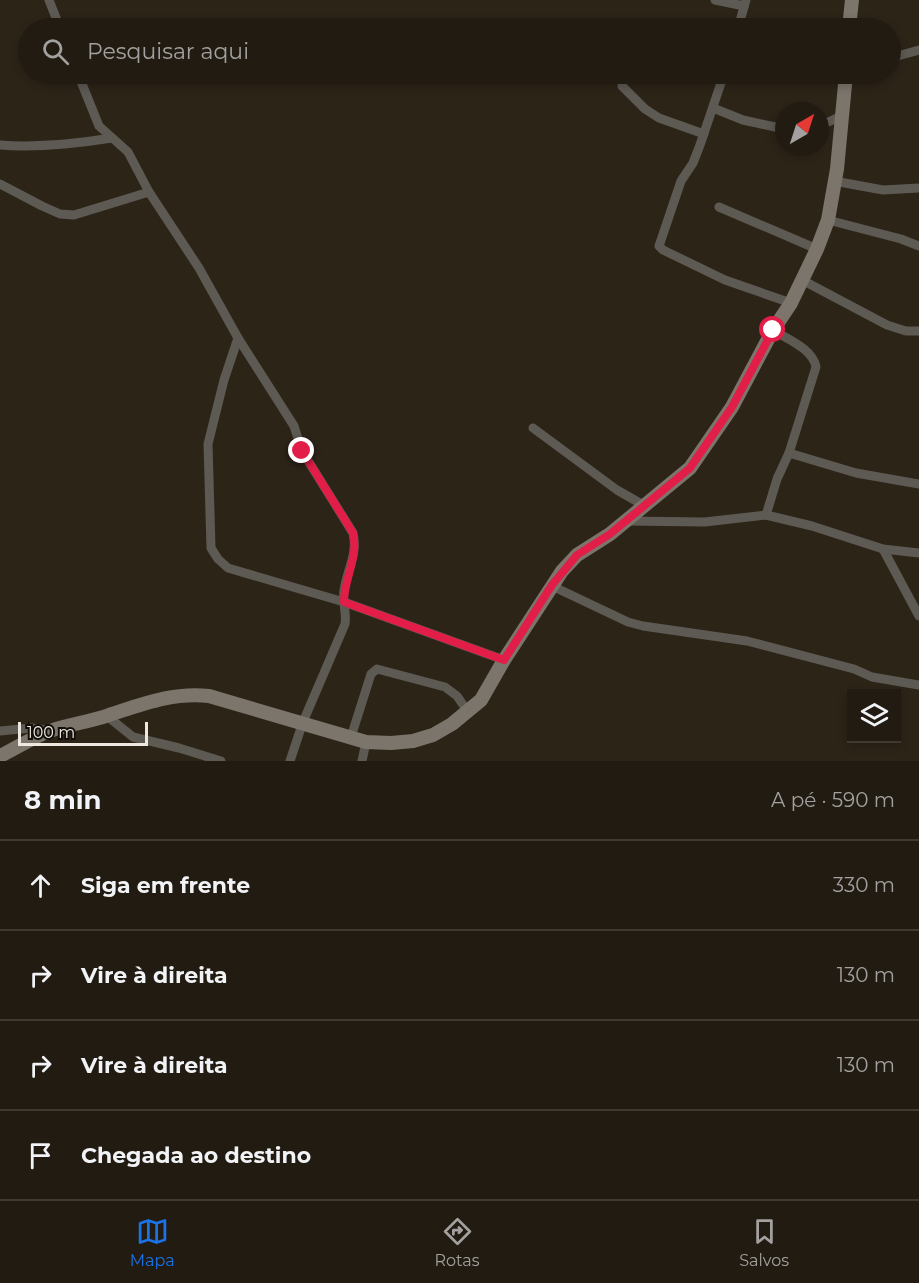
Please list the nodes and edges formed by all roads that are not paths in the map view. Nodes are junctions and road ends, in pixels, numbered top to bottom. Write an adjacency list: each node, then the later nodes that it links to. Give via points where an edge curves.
1 (49, 0): 5 (street)
2 (715, 0): 4 (street)
3 (852, 0): 7 (street)
4 (745, 3): 6 (street)
5 (56, 18)
6 (741, 18)
7 (850, 18)
8 (919, 50): 9 (street)
9 (901, 55)
10 (82, 84): 19 (street, via 99,126)
11 (721, 84): 14 (street)
12 (845, 84): 15 (street)
13 (622, 86): 18 (street, via 652,114)
14 (713, 108): 17 (street); 18 (street)
15 (841, 116): 16 (street); 21 (street)
16 (829, 122)
17 (775, 127)
18 (704, 134): 30 (street, via 681,181 659,246 725,280)
19 (112, 138): 20 (street, via 65,145); 24 (street, via 128,152)
20 (0, 145)
21 (834, 181): 23 (street, via 883,190); 26 (street)
22 (0, 184): 24 (street, via 42,206 74,215)
23 (919, 188)
24 (149, 192): 33 (street, via 199,268)
25 (719, 207): 28 (street)
26 (828, 220): 27 (street); 28 (street)
27 (919, 246)
28 (817, 249): 29 (street)
29 (802, 280): 30 (street); 32 (street, via 887,325)
30 (791, 303): 31 (street)
31 (773, 330): 35 (street, via 809,353 816,367); 37 (street, via 732,407 690,468)
32 (919, 332)
33 (238, 339): 43 (street, via 294,426 302,451 353,533 354,557); 43 (street, via 208,444 211,548 228,568)
34 (533, 428): 37 (street)
35 (789, 453): 36 (street, via 856,473); 38 (street)
36 (919, 484)
37 (645, 506): 39 (street)
38 (766, 515): 39 (street, via 705,522); 40 (street)
39 (626, 521): 42 (street, via 577,555)
40 (883, 549): 41 (street); 44 (street)
41 (919, 553)
42 (552, 585): 45 (street); 46 (street, via 628,622 739,639 872,677)
43 (344, 602): 45 (street); 49 (street, via 345,624)
44 (919, 616)
45 (504, 660): 47 (street, via 481,700)
46 (919, 685)
47 (468, 712): 52 (street, via 445,687 377,669 371,674); 53 (street, via 433,735 413,741)
48 (107, 716): 49 (street, via 144,702 192,694); 51 (street); 55 (street, via 133,737)
49 (303, 722): 52 (street); 56 (street)
50 (0, 731): 51 (street)
51 (51, 731): 54 (street)
52 (351, 737): 53 (street)
53 (366, 742): 57 (street)
54 (0, 756)
55 (221, 761)
56 (290, 761)
57 (362, 761)

